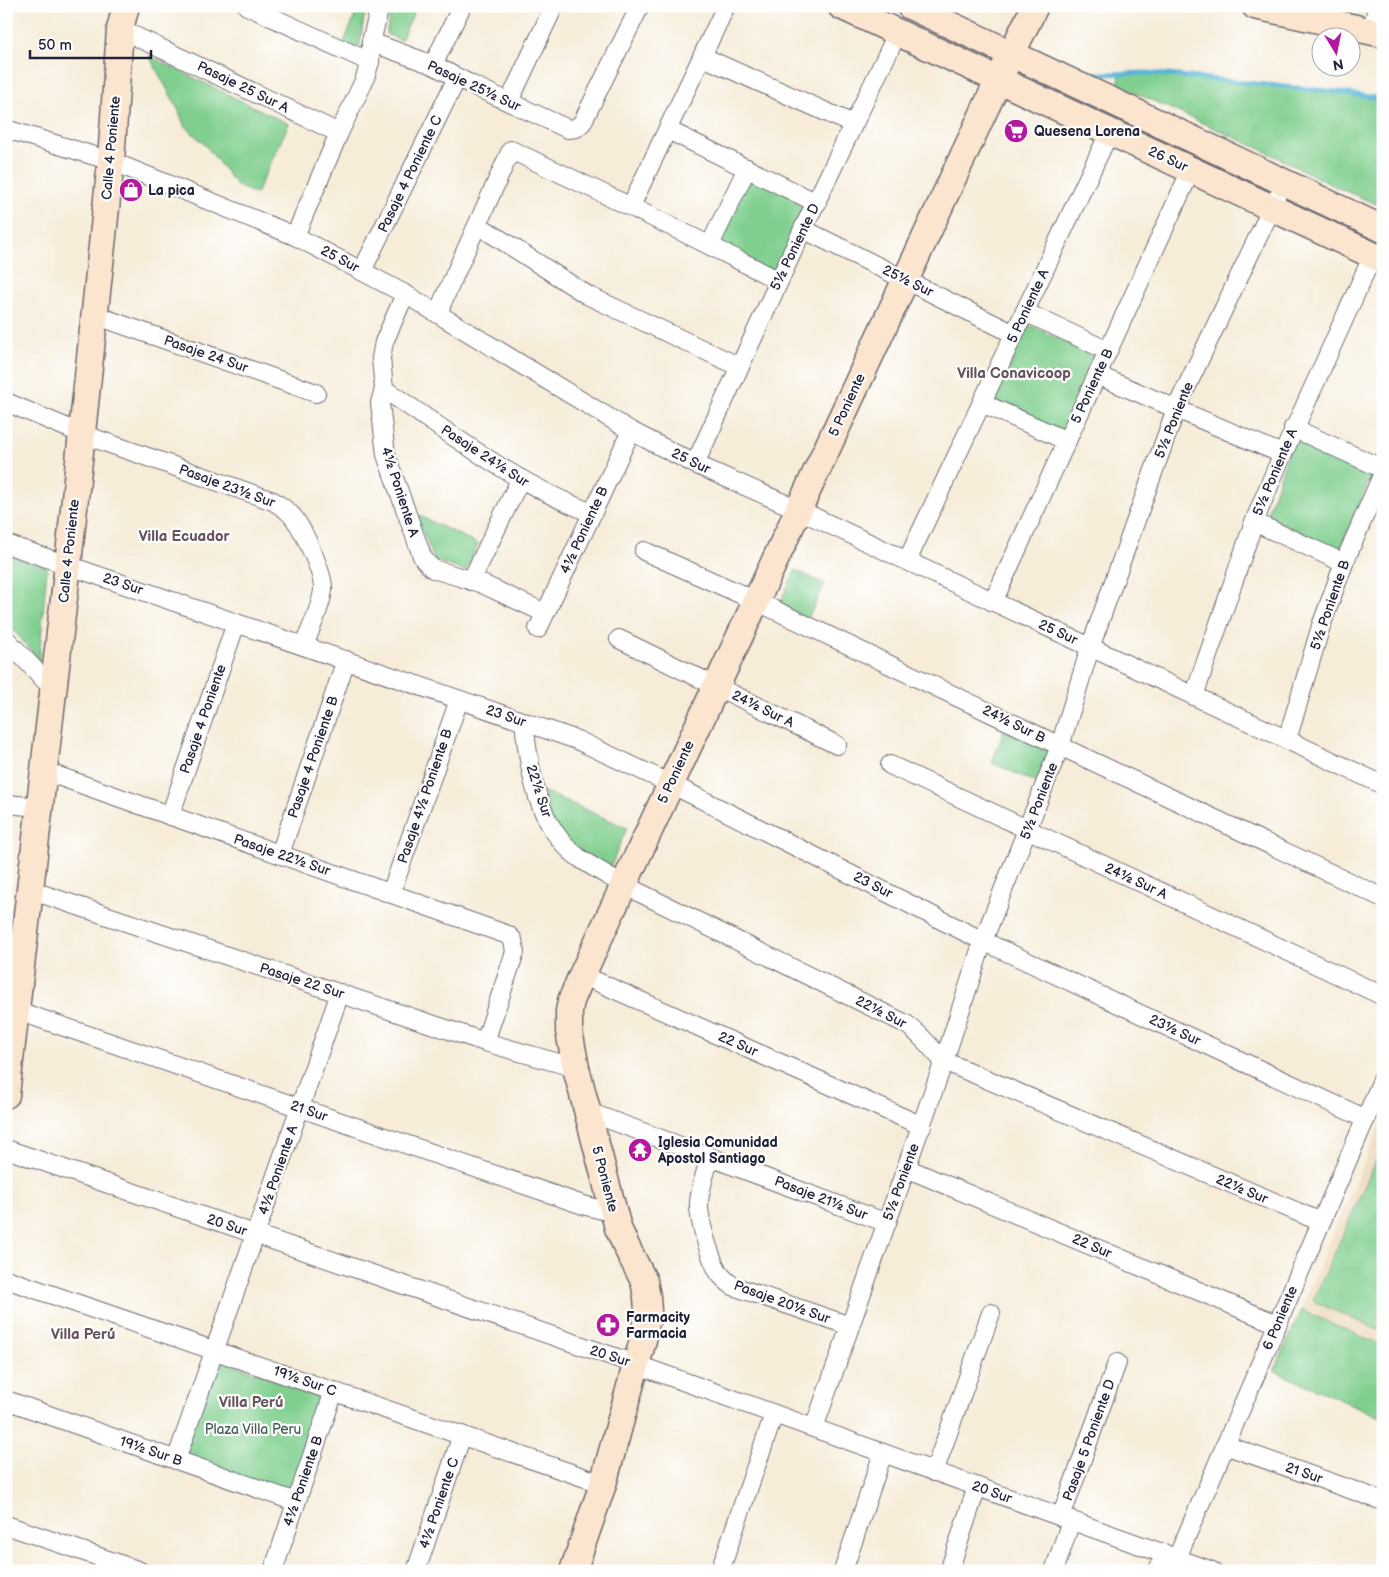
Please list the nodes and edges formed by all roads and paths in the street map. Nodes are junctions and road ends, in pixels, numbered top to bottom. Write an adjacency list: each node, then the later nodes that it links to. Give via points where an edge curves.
1 (247, 6): 18 (street)
2 (380, 6): 15 (street)
3 (462, 6): 19 (street)
4 (554, 6): 22 (street)
5 (640, 6): 22 (street, Pasaje 25½ Sur, via 582,123 576,128 568,129)
6 (726, 6): 17 (street)
7 (841, 6): 13 (street, 26 Sur)
8 (910, 6): 16 (street, 26 Sur)
9 (1377, 6): 14 (street)
10 (1264, 7): 14 (street)
11 (1031, 14): 16 (street, 5 Poniente)
12 (123, 17): 27 (street, Pasaje 25 Sur A); 28 (street, Calle 4 Poniente)
13 (898, 32): 21 (street, 26 Sur); 23 (street, 5½ Poniente D)
14 (1377, 33)
15 (371, 42): 18 (street); 19 (street, Pasaje 25½ Sur)
16 (1013, 52): 21 (street, 5 Poniente); 31 (street, 26 Sur)
17 (703, 56): 23 (street); 25 (street)
18 (370, 62): 27 (street)
19 (433, 66): 20 (street, Pasaje 25½ Sur)
20 (457, 78): 22 (street, Pasaje 25½ Sur); 41 (street, Pasaje 4 Poniente C)
21 (999, 80): 26 (street, 26 Sur); 42 (street, 5 Poniente)
22 (508, 102)
23 (853, 124): 32 (street, 5½ Poniente D)
24 (6, 129): 28 (street, 25 Sur)
25 (668, 130): 29 (street); 33 (street)
26 (1110, 132): 30 (street, 26 Sur); 45 (street, 5 Poniente A)
27 (339, 133): 38 (street)
28 (111, 161): 38 (street, 25 Sur); 47 (street, Calle 4 Poniente)
29 (747, 168): 32 (street); 39 (street)
30 (1191, 170): 34 (street, 26 Sur); 49 (street, 5 Poniente B)
31 (1285, 183): 34 (street, 5½ Poniente); 37 (street, 26 Sur)
32 (817, 202): 36 (street, 5½ Poniente D)
33 (631, 206): 35 (street, via 511,150); 39 (street)
34 (1272, 208): 40 (street, 26 Sur); 56 (street, 5½ Poniente)
35 (478, 225): 46 (street); 50 (street, via 587,295)
36 (803, 229): 42 (street, 25½ Sur); 43 (street, 5½ Poniente D)
37 (1383, 229)
38 (295, 236): 41 (street, 25 Sur)
39 (710, 245): 43 (street)
40 (1378, 257): 57 (street, 5½ Poniente A)
41 (362, 271): 44 (street, 25 Sur)
42 (905, 280): 48 (street, 25½ Sur); 67 (street, 5 Poniente)
43 (779, 281): 50 (street, 5½ Poniente D)
44 (405, 294): 46 (street, 25 Sur); 52 (street, 4½ Poniente A, via 384,342 381,358)
45 (1025, 312): 48 (street, 5 Poniente A); 49 (street)
46 (439, 314): 58 (street, 25 Sur)
47 (95, 315): 53 (street, Pasaje 24 Sur); 59 (street, Calle 4 Poniente)
48 (1014, 334): 55 (street, 5 Poniente A)
49 (1108, 351): 51 (street, 5 Poniente B)
50 (740, 367): 62 (street, 5½ Poniente D)
51 (1097, 376): 56 (street); 60 (street, 5 Poniente B)
52 (384, 389): 65 (street, Pasaje 24½ Sur); 75 (street, 4½ Poniente A, via 380,403 386,455 422,556 433,570)
53 (316, 393)
54 (6, 402): 59 (street)
55 (982, 403): 60 (street); 72 (street, 5 Poniente A)
56 (1176, 409): 61 (street); 83 (street, 5½ Poniente)
57 (1293, 428): 61 (street, 5½ Poniente A); 63 (street)
58 (631, 431): 62 (street, 25 Sur); 68 (street, 4½ Poniente B)
59 (82, 434): 74 (street, Calle 4 Poniente); 82 (street, Pasaje 23½ Sur, via 273,501 289,512 299,525 323,583)
60 (1067, 441): 77 (street, 5 Poniente B)
61 (1282, 454): 69 (street, 5½ Poniente A)
62 (695, 464): 67 (street, 25 Sur)
63 (1383, 468)
64 (1383, 473): 66 (street, 5½ Poniente B)
65 (520, 480): 68 (street, Pasaje 24½ Sur); 75 (street)
66 (1377, 500): 73 (street, 5½ Poniente B)
67 (799, 510): 72 (street, 25 Sur); 76 (street, 5 Poniente)
68 (592, 513): 78 (street, 4½ Poniente B)
69 (1254, 522): 73 (street); 87 (street, 5½ Poniente A)
70 (6, 544): 74 (street, 23 Sur)
71 (644, 551): 76 (street, 24½ Sur B)
72 (907, 562): 77 (street, 25 Sur)
73 (1344, 562): 90 (street, 5½ Poniente B)
74 (68, 564): 79 (street, 23 Sur); 86 (street, Calle 4 Poniente)
75 (471, 580): 78 (street, 4½ Poniente A, via 490,588)
76 (756, 601): 85 (street, 5 Poniente); 92 (street, 24½ Sur B)
77 (993, 602): 83 (street, 25 Sur)
78 (542, 621)
79 (236, 623): 82 (street, 23 Sur); 99 (street, Pasaje 4 Poniente)
80 (6, 639): 86 (street)
81 (619, 639): 85 (street, 24½ Sur A)
82 (304, 646): 84 (street, 23 Sur)
83 (1090, 648): 87 (street, 25 Sur); 92 (street, 5½ Poniente)
84 (346, 660): 88 (street, 23 Sur); 101 (street, Pasaje 4 Poniente B)
85 (716, 686): 91 (street, 24½ Sur A); 96 (street, 5 Poniente)
86 (53, 689): 94 (street, Calle 4 Poniente)
87 (1194, 696): 90 (street, 25 Sur)
88 (459, 700): 89 (street, 23 Sur); 104 (street, Pasaje 4½ Poniente B)
89 (524, 722): 96 (street, 23 Sur, via 577,740); 102 (street, 22½ Sur, via 528,762 551,827 577,856)
90 (1287, 740): 95 (street, 25 Sur)
91 (837, 745)
92 (1060, 746): 100 (street, 5½ Poniente); 105 (street, 24½ Sur B)
93 (890, 765): 100 (street, 24½ Sur A)
94 (44, 771): 98 (street, Calle 4 Poniente); 99 (street, Pasaje 22½ Sur)
95 (1382, 782)
96 (671, 784): 102 (street, 5 Poniente); 106 (street, 23 Sur)
97 (6, 804): 98 (street)
98 (39, 807): 103 (street, Calle 4 Poniente)
99 (170, 816): 101 (street, Pasaje 22½ Sur)
100 (1028, 830): 106 (street, 5½ Poniente); 109 (street, 24½ Sur A)
101 (280, 854): 104 (street, Pasaje 22½ Sur)
102 (624, 885): 107 (street, 5 Poniente); 112 (street, 22½ Sur, via 906,1024)
103 (30, 890): 108 (street, Pasaje 22 Sur); 110 (street, Calle 4 Poniente)
104 (391, 893): 111 (street, Pasaje 22½ Sur, via 498,931 514,940 514,958)
105 (1383, 898)
106 (983, 940): 112 (street, 5½ Poniente); 118 (street, 23½ Sur)
107 (582, 975): 113 (street, 5 Poniente, via 569,1011); 119 (street, 22 Sur)
108 (340, 993): 111 (street, Pasaje 22 Sur); 116 (street, 4½ Poniente A)
109 (1383, 996)
110 (11, 1006): 115 (street, Calle 4 Poniente); 116 (street, 21 Sur)
111 (485, 1042): 113 (street, Pasaje 22 Sur)
112 (944, 1061): 119 (street, 5½ Poniente); 124 (street, 22½ Sur)
113 (576, 1068): 117 (street, 5 Poniente)
114 (1383, 1078): 118 (street, 6 Poniente)
115 (6, 1095)
116 (300, 1108): 123 (street, 21 Sur, via 583,1205); 126 (street, 4½ Poniente A)
117 (586, 1111): 121 (street, Pasaje 21½ Sur); 123 (street, 5 Poniente)
118 (1366, 1119): 124 (street, 6 Poniente)
119 (922, 1126): 122 (street, 5½ Poniente)
120 (6, 1149): 126 (street, 20 Sur)
121 (710, 1157): 125 (street, Pasaje 21½ Sur); 130 (street, Pasaje 20½ Sur, via 700,1192 699,1209 702,1229 716,1268 725,1281)
122 (906, 1168): 125 (street, 5½ Poniente); 129 (street, 22 Sur)
123 (614, 1210): 133 (street, 5 Poniente, via 618,1228 644,1281 647,1297 646,1326)
124 (1321, 1222): 129 (street, 6 Poniente)
125 (887, 1223): 130 (street, 5½ Poniente)
126 (255, 1235): 131 (street, 4½ Poniente A); 133 (street, 20 Sur)
127 (6, 1279): 131 (street, 19½ Sur C)
128 (991, 1313): 142 (street)
129 (1277, 1324): 139 (street, 6 Poniente)
130 (850, 1326): 137 (street, 5½ Poniente)
131 (215, 1350): 134 (street, 19½ Sur C); 141 (street, 4½ Poniente A)
132 (1117, 1363): 147 (street, Pasaje 5 Poniente D)
133 (636, 1364): 136 (street, 20 Sur); 143 (street, 5 Poniente)
134 (334, 1391): 138 (street, 19½ Sur C); 146 (street, 4½ Poniente B)
135 (6, 1400): 141 (street, 19½ Sur B)
136 (774, 1414): 137 (street, 20 Sur); 154 (street)
137 (814, 1428): 140 (street, 20 Sur)
138 (462, 1435): 143 (street, 19½ Sur C); 152 (street, 4½ Poniente C)
139 (1225, 1445): 145 (street, 21 Sur); 149 (street, 6 Poniente)
140 (883, 1453): 142 (street, 20 Sur); 155 (street)
141 (176, 1460): 146 (street, 19½ Sur B)
142 (934, 1472): 144 (street, 20 Sur)
143 (602, 1484): 153 (street, 5 Poniente)
144 (977, 1487): 147 (street, 20 Sur); 156 (street)
145 (1383, 1501)
146 (296, 1502): 151 (street, 4½ Poniente B)
147 (1066, 1519): 149 (street, 20 Sur); 157 (street, Pasaje 5 Poniente D)
148 (6, 1524): 150 (street)
149 (1170, 1556): 158 (street, 6 Poniente); 159 (street, 20 Sur)
150 (140, 1571)
151 (273, 1571)
152 (416, 1571)
153 (573, 1571)
154 (720, 1571)
155 (843, 1571)
156 (949, 1571)
157 (1054, 1571)
158 (1158, 1571)
159 (1212, 1571)

